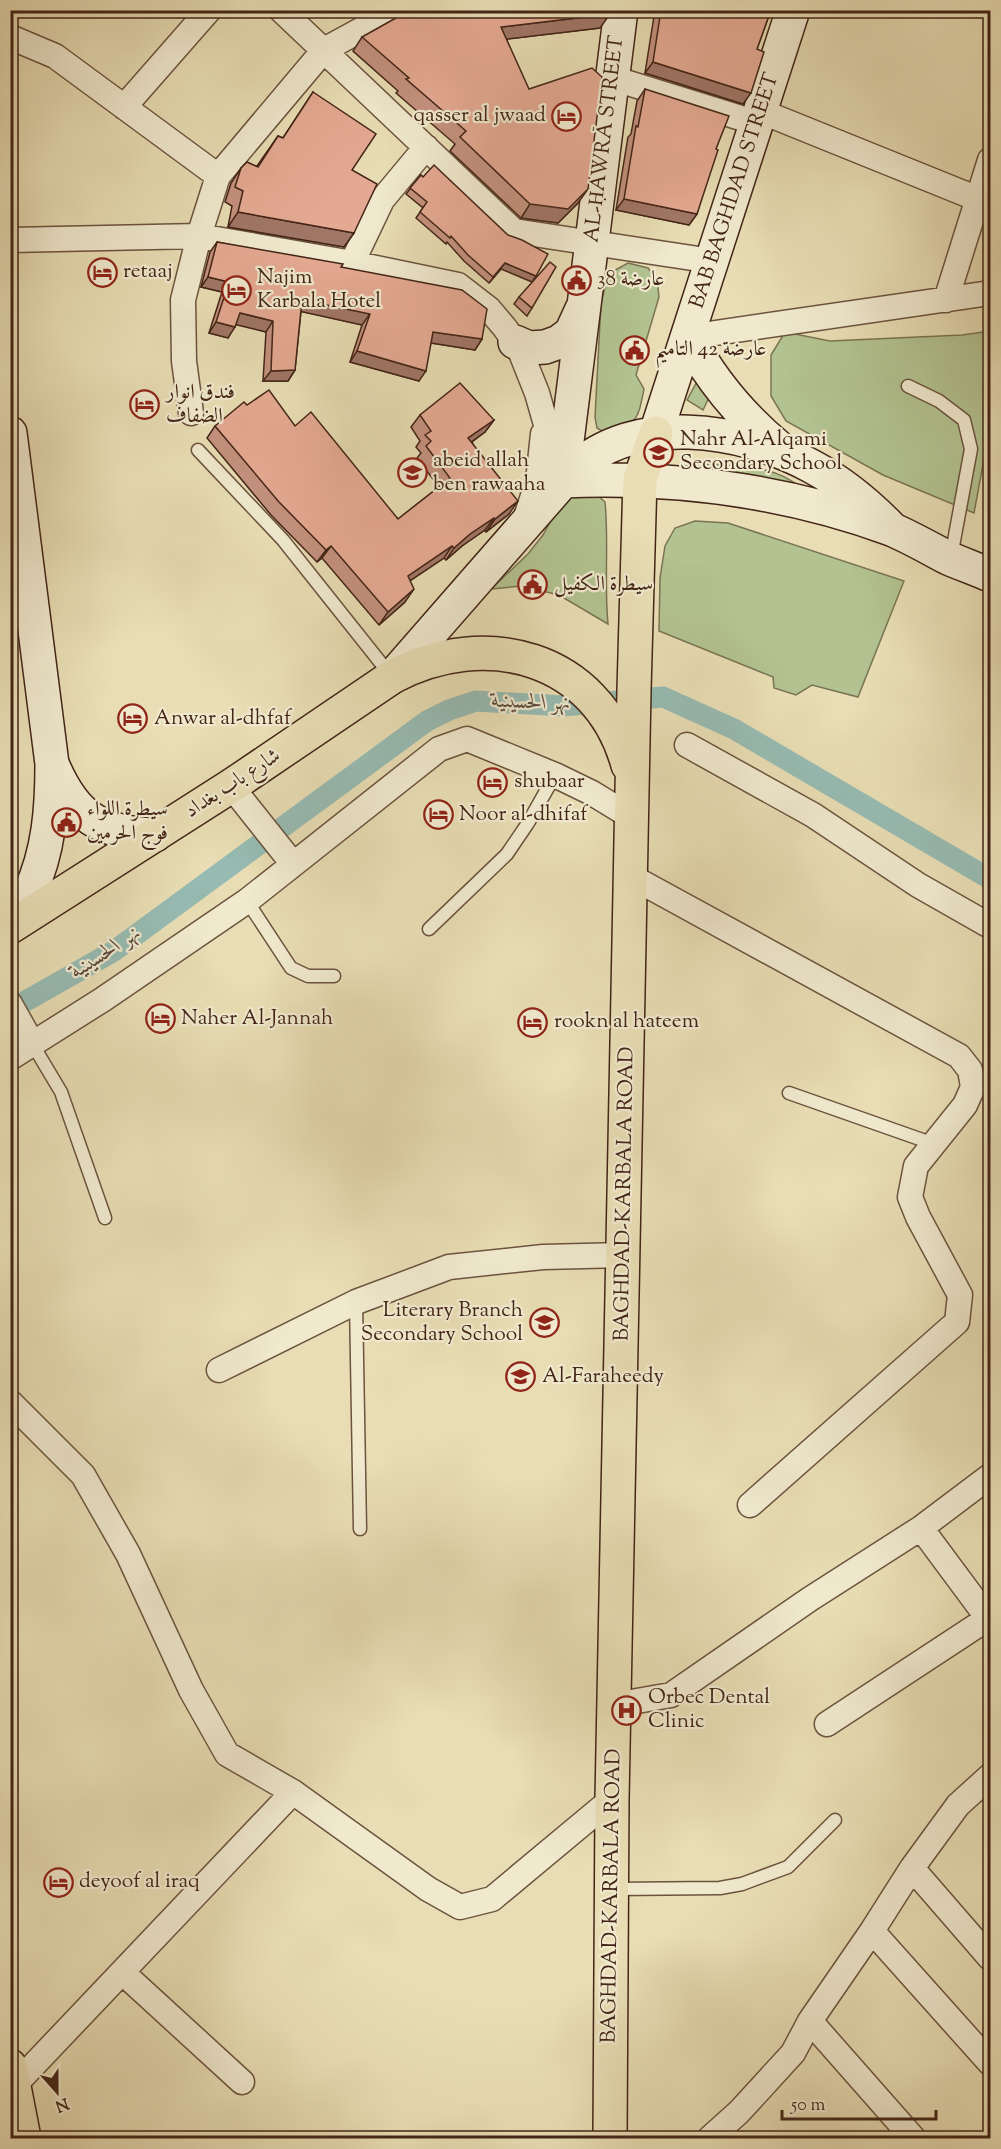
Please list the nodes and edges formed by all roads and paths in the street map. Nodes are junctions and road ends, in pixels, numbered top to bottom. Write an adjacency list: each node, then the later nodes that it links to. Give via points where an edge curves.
1 (210, 10): 9 (street)
2 (281, 10): 7 (street)
3 (397, 10): 7 (street)
4 (621, 10): 8 (street, AL-ḤAWRĀ STREET)
5 (793, 10): 10 (street, BAB BAGHDAD STREET)
6 (10, 37): 9 (street, via 55,56)
7 (324, 50): 11 (street); 13 (street)
8 (612, 78): 10 (street); 17 (street, AL-ḤAWRĀ STREET)
9 (124, 107): 13 (street)
10 (758, 117): 14 (street); 18 (street, BAB BAGHDAD STREET)
11 (426, 147): 17 (street, via 514,231); 19 (street, via 382,200)
12 (990, 160): 14 (street)
13 (218, 177): 15 (street)
14 (978, 199): 21 (street)
15 (199, 236): 16 (street); 19 (street); 27 (street, via 183,300 184,361)
16 (10, 240)
17 (592, 242): 18 (street); 22 (street, AL-ḤAWRĀ STREET)
18 (712, 261): 23 (street, BAB BAGHDAD STREET)
19 (352, 263): 24 (street, via 458,285 489,309)
20 (990, 294): 21 (street)
21 (946, 300): 23 (street)
22 (584, 305): 24 (street, via 571,333 559,342 530,348); 33 (street, AL-ḤAWRĀ STREET)
23 (688, 337): 28 (street, BAB BAGHDAD STREET); 31 (street, via 720,389)
24 (515, 342): 26 (street)
25 (908, 386): 37 (lane, via 939,401 964,420 971,449)
26 (537, 393): 33 (street); 36 (street, via 543,428 541,464 533,498)
27 (191, 413)
28 (656, 433): 31 (street, via 723,436); 32 (highway, BAGHDAD-KARBALA ROAD); 33 (street, via 604,447)
29 (10, 434): 34 (street)
30 (198, 450): 39 (lane, via 283,540)
31 (786, 454): 35 (street, via 855,494)
32 (640, 479): 33 (street); 35 (street, via 782,497); 43 (highway, BAGHDAD-KARBALA ROAD)
33 (562, 481): 36 (street)
34 (14, 487): 41 (street)
35 (893, 530): 37 (street)
36 (519, 531): 39 (street)
37 (950, 559): 38 (street)
38 (990, 575)
39 (392, 677): 43 (highway, شارع باب بغداد, via 443,657 477,652 545,666 583,689 607,718); 44 (highway, شارع باب بغداد)
40 (687, 745): 50 (street, via 813,815 918,885)
41 (52, 764): 45 (street, via 63,789 80,810 102,825 128,834); 49 (street, via 52,807 45,851 30,891)
42 (555, 775): 43 (street, via 592,793); 46 (street, via 466,739 439,749); 51 (lane, via 507,854)
43 (632, 783): 47 (highway, BAGHDAD-KARBALA ROAD)
44 (231, 786): 45 (highway, شارع باب بغداد); 46 (street)
45 (155, 835): 49 (highway, شارع باب بغداد)
46 (293, 864): 48 (street)
47 (632, 877): 57 (street, via 959,1056 970,1070 973,1087 965,1105); 59 (highway, BAGHDAD-KARBALA ROAD)
48 (247, 901): 52 (lane, via 291,968 308,976); 54 (street)
49 (10, 926)
50 (990, 926)
51 (429, 929)
52 (334, 976)
53 (16, 1014): 54 (street)
54 (33, 1046): 55 (street); 58 (lane, via 61,1092)
55 (10, 1058)
56 (789, 1094): 57 (lane)
57 (934, 1144): 64 (street, via 916,1167 910,1197 960,1295 957,1322)
58 (105, 1218)
59 (624, 1255): 60 (street, via 543,1257 449,1267); 68 (highway, BAGHDAD-KARBALA ROAD)
60 (356, 1302): 61 (street); 66 (lane)
61 (219, 1370)
62 (10, 1402): 71 (street, via 83,1475 128,1554 191,1690 227,1754)
63 (990, 1476): 65 (street)
64 (750, 1504)
65 (921, 1528): 67 (street); 68 (street, via 671,1695)
66 (360, 1529)
67 (990, 1619): 69 (street)
68 (614, 1705): 72 (highway, BAGHDAD-KARBALA ROAD)
69 (828, 1724)
70 (990, 1776): 74 (street, via 958,1805)
71 (293, 1792): 72 (street, via 428,1889 460,1907 492,1899); 78 (street)
72 (612, 1799): 75 (highway, BAGHDAD-KARBALA ROAD)
73 (835, 1820): 75 (lane, via 788,1867 742,1884 720,1888)
74 (912, 1868): 76 (street); 77 (street)
75 (611, 1889): 84 (highway, BAGHDAD-KARBALA ROAD)
76 (872, 1932): 79 (street); 80 (street)
77 (990, 1958)
78 (123, 1972): 81 (street); 82 (street)
79 (810, 2021): 85 (street, via 793,2053); 86 (street)
80 (990, 2063)
81 (12, 2081): 83 (highway)
82 (242, 2082)
83 (24, 2139)
84 (610, 2139)
85 (710, 2139)
86 (913, 2139)

